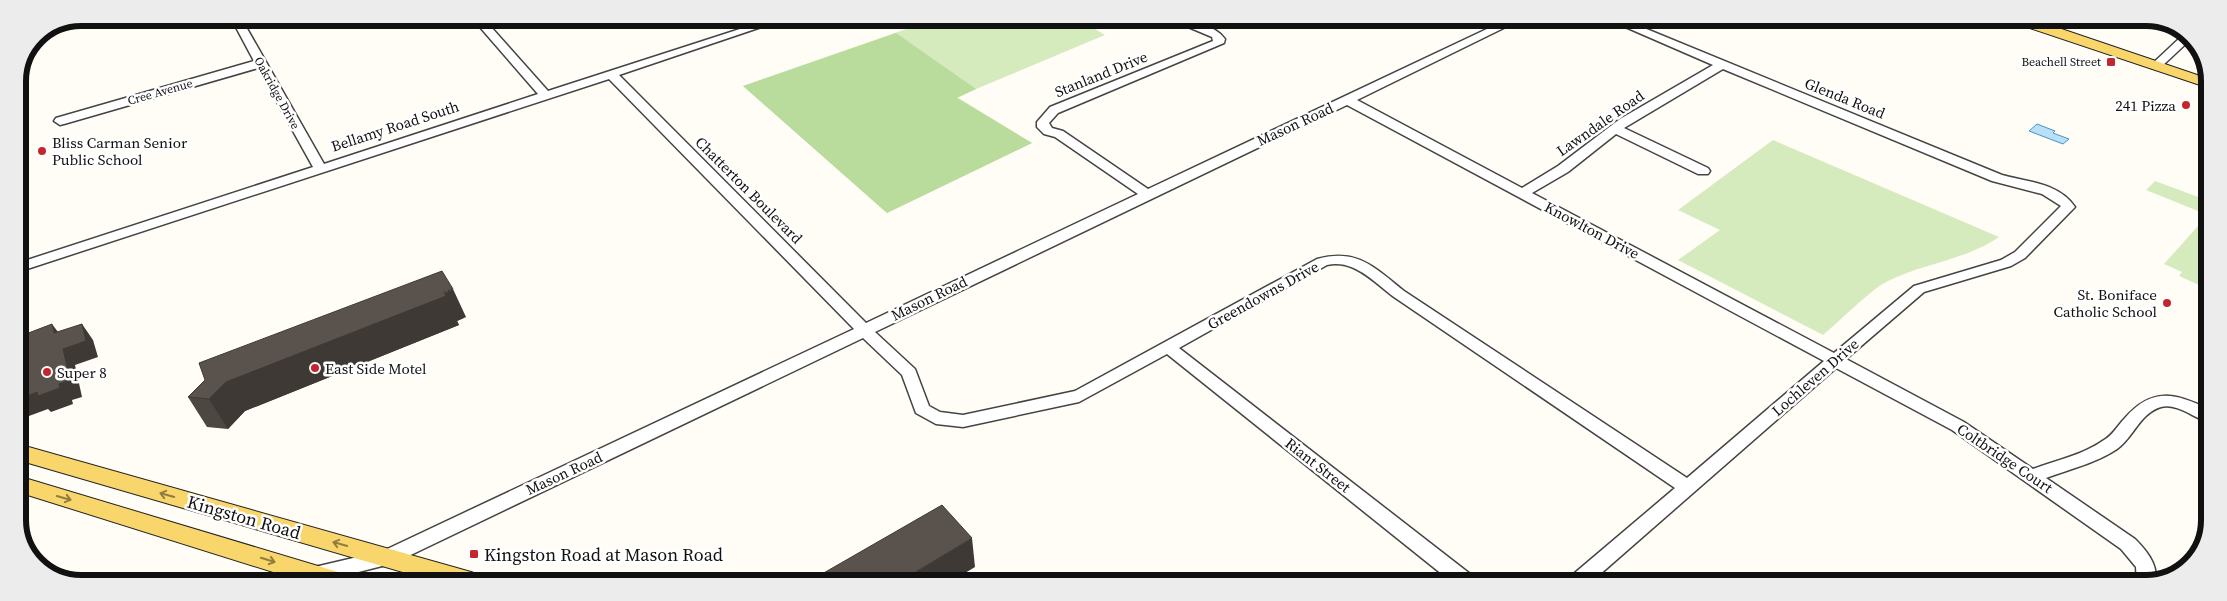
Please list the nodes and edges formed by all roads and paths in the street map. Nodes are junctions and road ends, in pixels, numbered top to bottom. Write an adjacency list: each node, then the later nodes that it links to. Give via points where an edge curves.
1 (240, 26): 11 (street, Oakridge Drive)
2 (484, 26): 16 (street)
3 (743, 26): 9 (street)
4 (760, 26): 9 (street, Bellamy Road South)
5 (1195, 26): 23 (street, Stanland Drive, via 1216,35 1218,43 1054,110 1042,122 1048,131 1059,134)
6 (1502, 26): 17 (street, Mason Road)
7 (1629, 26): 12 (street, Glenda Road)
8 (2035, 26): 13 (main road)
9 (748, 30): 14 (street, Bellamy Road South)
10 (2183, 41): 13 (street)
11 (261, 63): 18 (street, Cree Avenue); 20 (street, Oakridge Drive)
12 (1721, 65): 19 (street, Lawndale Road); 24 (street, Glenda Road, via 1997,178 2050,192)
13 (2156, 66): 15 (main road)
14 (611, 74): 16 (street, Bellamy Road South); 26 (street, Chatterton Boulevard)
15 (2201, 81)
16 (545, 95): 20 (street, Bellamy Road South)
17 (1347, 100): 22 (street, Knowlton Drive); 23 (street, Mason Road)
18 (60, 122)
19 (1616, 129): 21 (street); 22 (street, Lawndale Road, via 1563,169)
20 (320, 168): 25 (street, Bellamy Road South)
21 (1703, 171)
22 (1522, 193): 28 (street, Knowlton Drive)
23 (1146, 194): 26 (street, Mason Road)
24 (2067, 204): 28 (street, Lochleven Drive, via 2063,214 2020,255 2006,263 1919,289)
25 (26, 265)
26 (864, 330): 27 (street, Greendowns Drive, via 909,373 922,409 936,418 954,421 1079,396); 34 (street, Mason Road)
27 (1168, 347): 33 (street, Greendowns Drive, via 1322,262 1338,257 1355,261 1399,294); 39 (street, Riant Street)
28 (1836, 360): 31 (street, Coltbridge Court, via 1958,426); 33 (street, Lochleven Drive)
29 (2201, 413): 31 (street, via 2171,401 2150,403 2114,443)
30 (26, 454): 34 (main road, Kingston Road, one-way to 30)
31 (2033, 476): 41 (street, Coltbridge Court, via 2128,544 2140,557)
32 (26, 486): 35 (main road, Kingston Road, one-way to 35)
33 (1687, 487): 40 (street, Lochleven Drive)
34 (386, 558): 37 (street, Mason Road); 38 (main road, Kingston Road)
35 (313, 574): 36 (street); 37 (main road, Kingston Road)
36 (310, 575)
37 (338, 575)
38 (446, 575)
39 (1457, 575)
40 (1586, 575)
41 (2147, 575)

